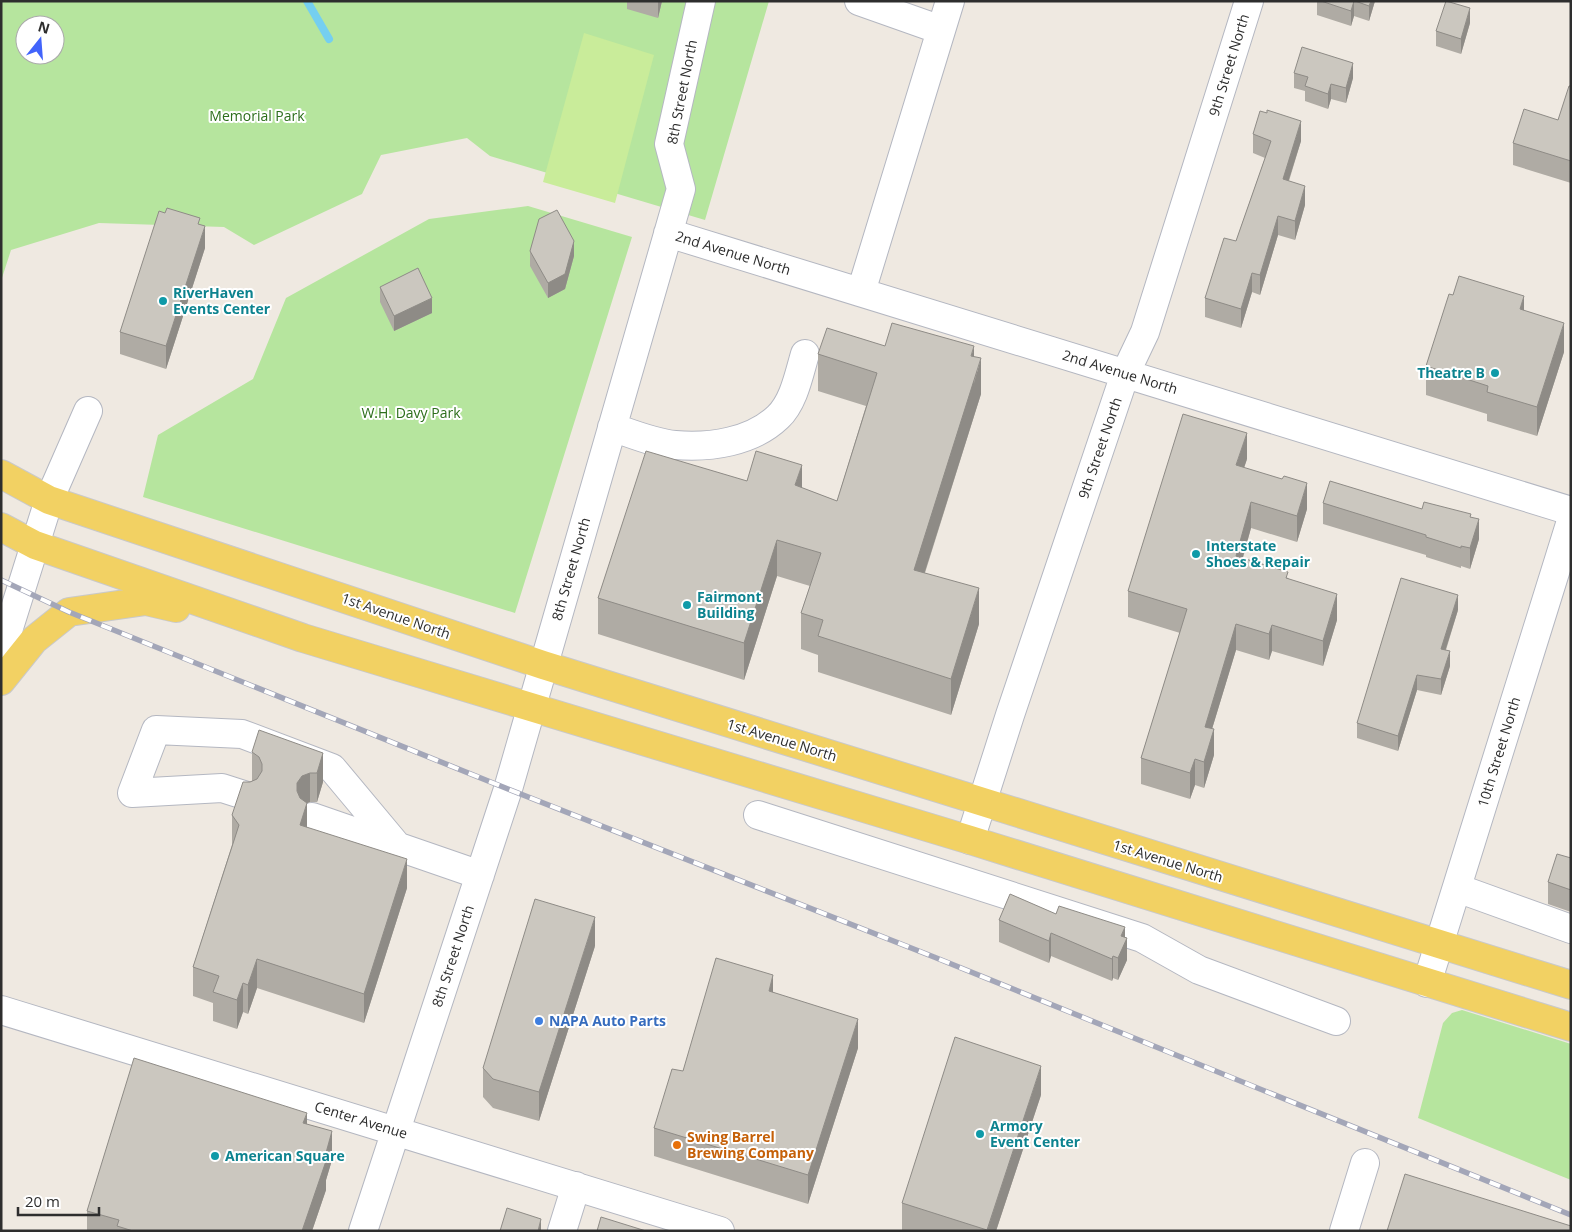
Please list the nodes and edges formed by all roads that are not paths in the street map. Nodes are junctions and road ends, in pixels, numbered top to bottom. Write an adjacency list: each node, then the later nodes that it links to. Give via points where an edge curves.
1 (701, 1): 6 (street, 8th Street North, via 669,144 681,188)
2 (859, 1): 5 (street)
3 (950, 1): 5 (street)
4 (1249, 1): 9 (street, 9th Street North, via 1145,332)
5 (941, 30): 7 (street)
6 (668, 233): 7 (street, 2nd Avenue North); 11 (street, 8th Street North)
7 (861, 292): 9 (street, 2nd Avenue North)
8 (805, 354): 11 (street, via 795,388 779,416 753,434 716,445 674,445)
9 (1125, 374): 14 (street, 2nd Avenue North); 24 (street, 9th Street North)
10 (88, 411): 13 (street)
11 (612, 427): 20 (street, 8th Street North)
12 (1, 474): 13 (main road, 1st Avenue North)
13 (49, 500): 17 (street); 20 (main road, 1st Avenue North)
14 (1571, 512)
15 (1571, 522): 30 (street, 10th Street North)
16 (1, 527): 17 (main road)
17 (35, 545): 18 (main road); 19 (street)
18 (302, 638): 21 (main road, via 146,601 100,606 70,612 34,640); 22 (main road)
19 (1, 653)
20 (543, 666): 22 (street, 8th Street North); 24 (main road, 1st Avenue North)
21 (1, 681)
22 (530, 707): 27 (main road); 29 (street, 8th Street North)
23 (247, 796): 28 (street, via 222,788 132,793 156,730 242,734 332,768)
24 (982, 803): 27 (street, 9th Street North); 32 (main road, 1st Avenue North)
25 (758, 815): 36 (street, via 1142,938 1199,970)
26 (312, 817): 28 (street)
27 (970, 840): 33 (main road)
28 (398, 847): 29 (street)
29 (480, 875): 38 (street, 8th Street North)
30 (1457, 888): 31 (street); 32 (street, 10th Street North)
31 (1571, 929)
32 (1439, 946): 33 (street, 10th Street North); 34 (main road, 1st Avenue North)
33 (1427, 982): 37 (main road)
34 (1571, 985)
35 (1, 1010): 38 (street, Center Avenue)
36 (1336, 1020)
37 (1571, 1027)
38 (396, 1130): 40 (street, Center Avenue); 41 (street, 8th Street North)
39 (1365, 1163): 44 (street)
40 (576, 1186): 42 (street); 43 (street, Center Avenue)
41 (363, 1231)
42 (562, 1231)
43 (720, 1231)
44 (1344, 1231)

